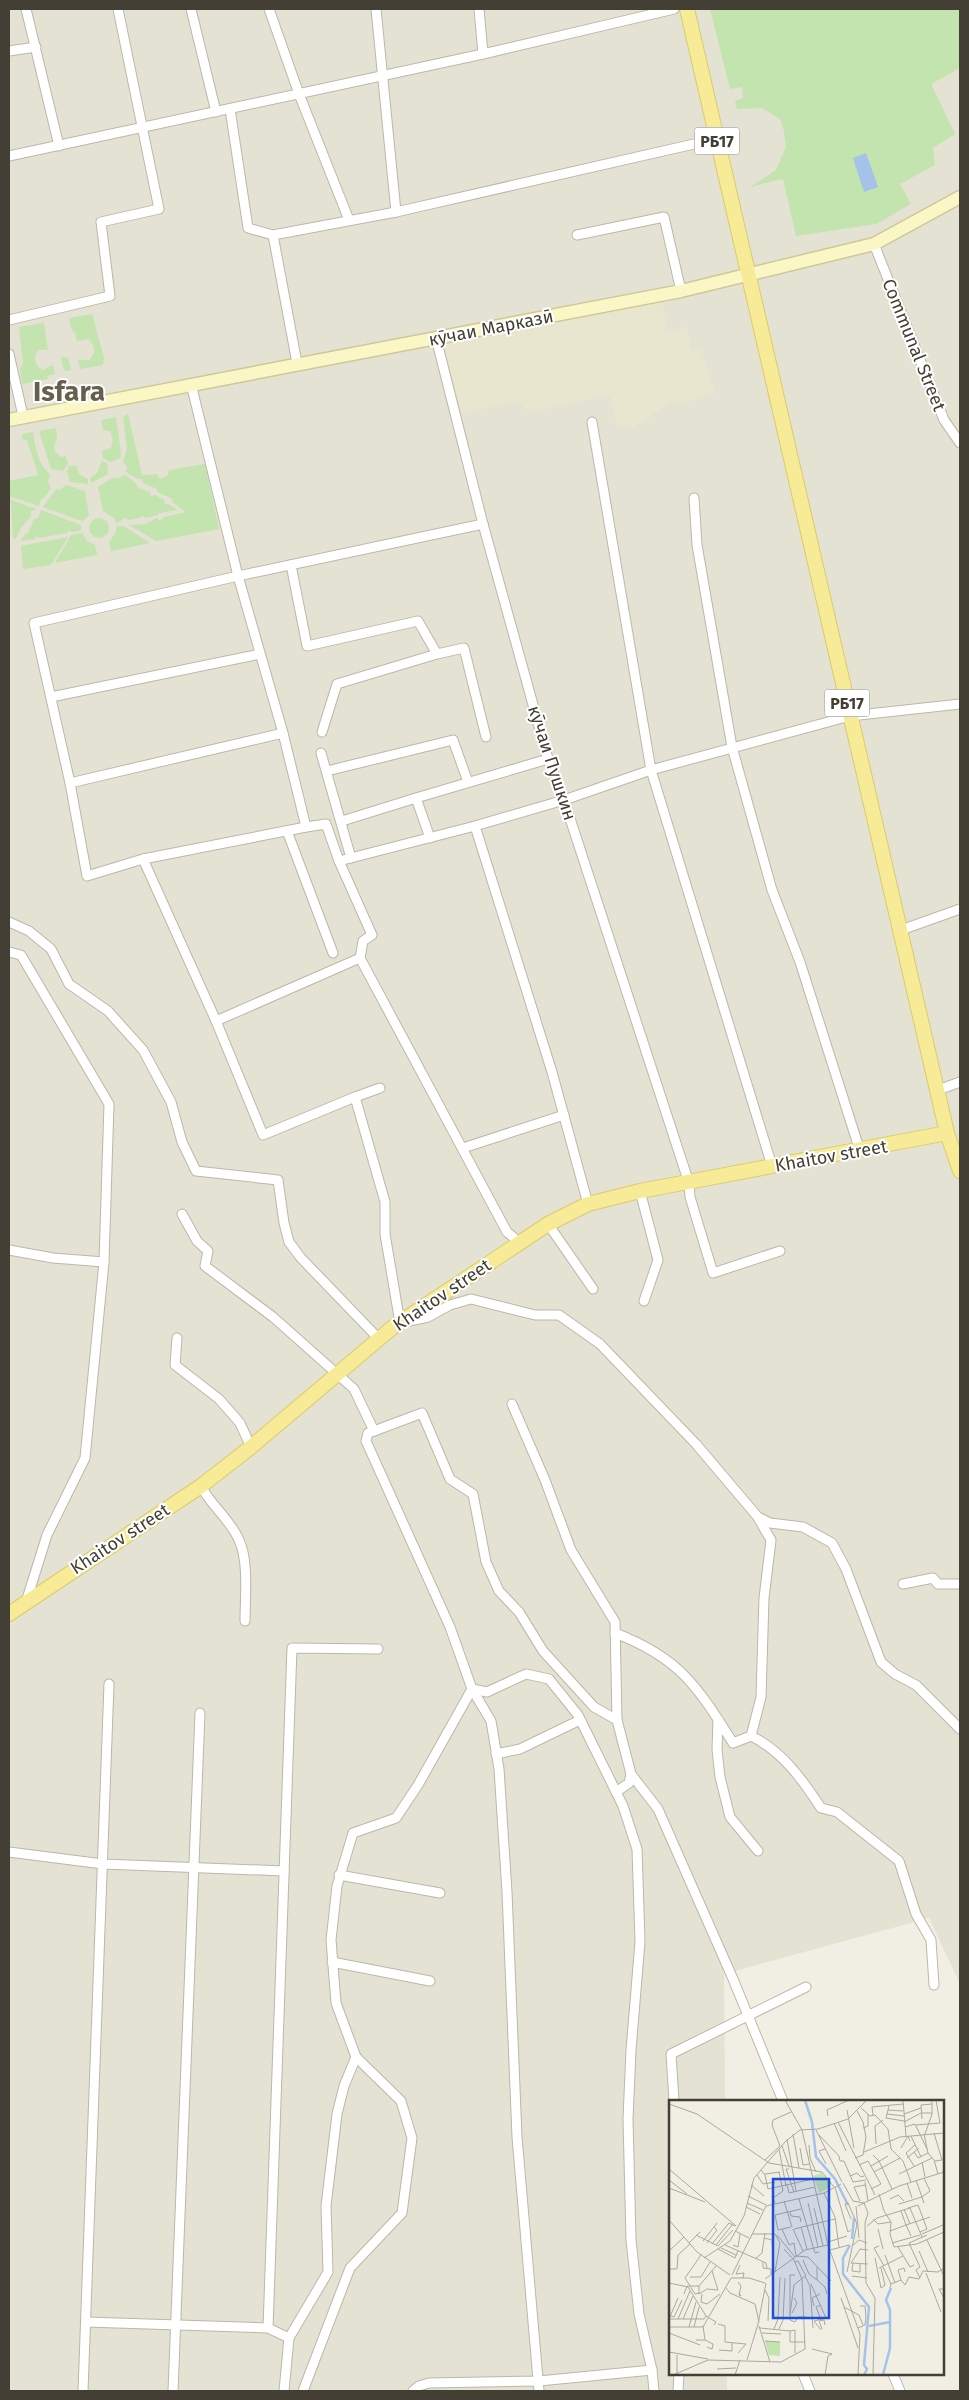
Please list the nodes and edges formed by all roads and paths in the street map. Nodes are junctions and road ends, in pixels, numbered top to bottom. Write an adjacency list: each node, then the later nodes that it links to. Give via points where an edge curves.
1 (26, 9): 9 (street)
2 (118, 9): 16 (street)
3 (192, 9): 15 (street)
4 (269, 9): 13 (street)
5 (376, 9): 12 (street)
6 (479, 9): 11 (street)
7 (674, 9): 11 (street)
8 (687, 9): 17 (main road, РБ17)
9 (36, 47): 10 (street); 18 (street)
10 (9, 51)
11 (482, 54): 12 (street)
12 (382, 76): 13 (street); 21 (street)
13 (299, 94): 14 (street); 22 (street)
14 (230, 109): 15 (street); 23 (street, via 248,228)
15 (216, 112): 16 (street)
16 (143, 128): 18 (street); 28 (street, via 159,209 101,222 110,296)
17 (716, 139): 21 (street); 26 (main road, РБ17)
18 (59, 146): 19 (street)
19 (9, 156)
20 (960, 196): 25 (main road, кӯчаи Марказӣ)
21 (396, 212): 22 (street)
22 (349, 220): 23 (street)
23 (273, 235): 31 (street)
24 (577, 235): 27 (street, via 664,217)
25 (874, 244): 26 (main road, кӯчаи Марказӣ); 36 (street, Communal Street, via 944,420)
26 (750, 273): 27 (main road, кӯчаи Марказӣ); 45 (main road, РБ17)
27 (681, 291): 29 (main road, кӯчаи Марказӣ)
28 (9, 320)
29 (436, 338): 31 (main road, кӯчаи Марказӣ); 38 (street, кӯчаи Пушкин)
30 (9, 354): 33 (street)
31 (297, 363): 32 (main road, кӯчаи Марказӣ)
32 (191, 384): 33 (main road, кӯчаи Марказӣ); 40 (street)
33 (23, 416): 34 (main road, кӯчаи Марказӣ)
34 (9, 420)
35 (592, 422): 52 (street)
36 (960, 443)
37 (694, 498): 49 (street, via 697,545)
38 (483, 524): 39 (street); 51 (street, кӯчаи Пушкин)
39 (291, 565): 40 (street); 42 (street, via 308,646 418,621)
40 (238, 576): 41 (street); 43 (street, via 34,623)
41 (260, 654): 43 (street); 47 (street)
42 (437, 654): 46 (street, via 337,684); 48 (street, via 464,648)
43 (50, 697): 54 (street)
44 (960, 704): 45 (street)
45 (850, 716): 49 (street); 68 (main road, РБ17)
46 (322, 732)
47 (283, 733): 54 (street); 60 (street)
48 (486, 737)
49 (732, 747): 52 (street); 80 (street, via 772,890 800,962)
50 (321, 753): 53 (street)
51 (548, 759): 55 (street); 57 (street, кӯчаи Пушкин)
52 (651, 770): 57 (street); 81 (street)
53 (327, 772): 55 (street, via 453,740); 58 (street)
54 (70, 782): 64 (street, via 88,876)
55 (468, 782): 56 (street)
56 (416, 798): 58 (street); 62 (street)
57 (564, 800): 59 (street); 83 (street, кӯчаи Пушкин)
58 (342, 821): 63 (street)
59 (475, 826): 62 (street); 77 (street)
60 (306, 827): 61 (street); 65 (street, via 326,824)
61 (287, 831): 64 (street); 70 (street)
62 (430, 838): 63 (street)
63 (351, 858): 65 (street)
64 (143, 859): 72 (street)
65 (339, 861): 71 (street, via 372,935 363,941)
66 (960, 908): 68 (street)
67 (9, 922): 96 (street, via 51,949 68,984 108,1011 143,1050 171,1102 182,1142 196,1171 278,1180 289,1242 300,1258)
68 (901, 930): 75 (main road, РБ17)
69 (9, 952): 91 (street, via 21,955 109,1104)
70 (333, 953)
71 (360, 958): 72 (street); 79 (street)
72 (216, 1020): 76 (street, via 263,1135)
73 (960, 1082): 75 (street)
74 (380, 1088): 76 (street)
75 (938, 1090): 78 (main road, РБ17)
76 (355, 1097): 94 (street, via 385,1202 385,1234)
77 (564, 1115): 79 (street); 85 (street)
78 (947, 1133): 80 (main road, Khaitov street); 82 (main road, РБ17)
79 (463, 1148): 88 (street, via 507,1232)
80 (860, 1151): 81 (main road, Khaitov street)
81 (772, 1166): 83 (main road, Khaitov street)
82 (960, 1171)
83 (689, 1183): 84 (main road, Khaitov street); 90 (street, кӯчаи Пушкин, via 690,1197 714,1274)
84 (640, 1191): 85 (main road, Khaitov street); 93 (street, via 658,1260)
85 (588, 1204): 87 (main road, Khaitov street)
86 (182, 1214): 97 (street, via 197,1241 208,1251 205,1266 273,1317)
87 (548, 1224): 88 (main road, Khaitov street); 92 (street)
88 (519, 1242): 94 (main road, Khaitov street)
89 (9, 1250): 91 (street)
90 (780, 1251)
91 (104, 1262): 105 (street, via 85,1458 46,1535)
92 (593, 1289)
93 (644, 1301)
94 (400, 1323): 96 (main road, Khaitov street); 102 (street, via 428,1317 450,1305 471,1299 535,1315 559,1315 600,1344 696,1444)
95 (177, 1338): 100 (street, via 175,1366 219,1400 240,1423)
96 (379, 1339): 97 (main road, Khaitov street)
97 (338, 1374): 99 (street, via 354,1390); 100 (main road, Khaitov street)
98 (512, 1404): 108 (street, via 571,1550 614,1622)
99 (374, 1432): 111 (street, via 368,1433 366,1441 450,1627); 114 (street, via 422,1413 450,1480 473,1494 486,1562 499,1591 519,1612 543,1651 594,1707)
100 (251, 1447): 101 (main road, Khaitov street)
101 (201, 1486): 105 (main road, Khaitov street); 107 (street, via 209,1502 225,1518 240,1541 246,1580)
102 (757, 1516): 116 (street, via 770,1523 803,1527 832,1544 846,1570 882,1662 895,1674 916,1685); 117 (street, via 770,1540 764,1598 761,1697)
103 (903, 1584): 104 (street, via 933,1578 938,1584)
104 (960, 1584)
105 (26, 1602): 106 (main road, Khaitov street)
106 (9, 1614)
107 (245, 1621)
108 (615, 1634): 114 (street); 115 (street, via 641,1644 676,1667 699,1690)
109 (378, 1649): 125 (street, via 292,1648)
110 (109, 1684): 123 (street)
111 (472, 1689): 113 (street, via 487,1692 526,1674 549,1679); 118 (street, via 491,1721); 126 (street, via 396,1818 353,1833)
112 (200, 1713): 124 (street)
113 (580, 1720): 118 (street, via 520,1749); 120 (street)
114 (617, 1720): 119 (street)
115 (718, 1720): 117 (street, via 733,1743); 121 (street, via 720,1778 730,1817)
116 (960, 1729)
117 (751, 1736): 130 (street, via 766,1743 797,1773 821,1808 837,1812 899,1861 916,1914 931,1940)
118 (496, 1754): 144 (street, via 507,1892 517,2136)
119 (630, 1774): 120 (street, via 629,1783); 132 (street, via 658,1809)
120 (616, 1792): 140 (street, via 637,1849 640,1942 628,2119 631,2240 639,2314)
121 (758, 1851)
122 (9, 1852): 123 (street)
123 (103, 1864): 124 (street); 136 (street)
124 (193, 1867): 125 (street); 137 (street)
125 (284, 1871): 138 (street)
126 (339, 1875): 127 (street); 128 (street, via 331,1940)
127 (440, 1894)
128 (332, 1962): 129 (street); 133 (street, via 336,2003)
129 (430, 1981)
130 (934, 1985)
131 (806, 1987): 132 (street)
132 (748, 2016): 134 (street, via 671,2054); 135 (street)
133 (356, 2057): 139 (street, via 337,2114 326,2206 328,2272); 148 (street, via 401,2101 410,2129 412,2138 402,2213 350,2268)
134 (674, 2100)
135 (783, 2100)
136 (86, 2322): 137 (street); 145 (street)
137 (176, 2324): 138 (street); 146 (street)
138 (268, 2328): 139 (street)
139 (289, 2338): 147 (street)
140 (652, 2370): 144 (street); 151 (street)
141 (679, 2375): 152 (street)
142 (803, 2375): 153 (street)
143 (893, 2375): 154 (street)
144 (539, 2381): 149 (street, via 429,2383); 150 (street)
145 (83, 2391)
146 (173, 2391)
147 (284, 2391)
148 (303, 2391)
149 (413, 2391)
150 (539, 2391)
151 (654, 2391)
152 (678, 2391)
153 (810, 2391)
154 (900, 2391)

